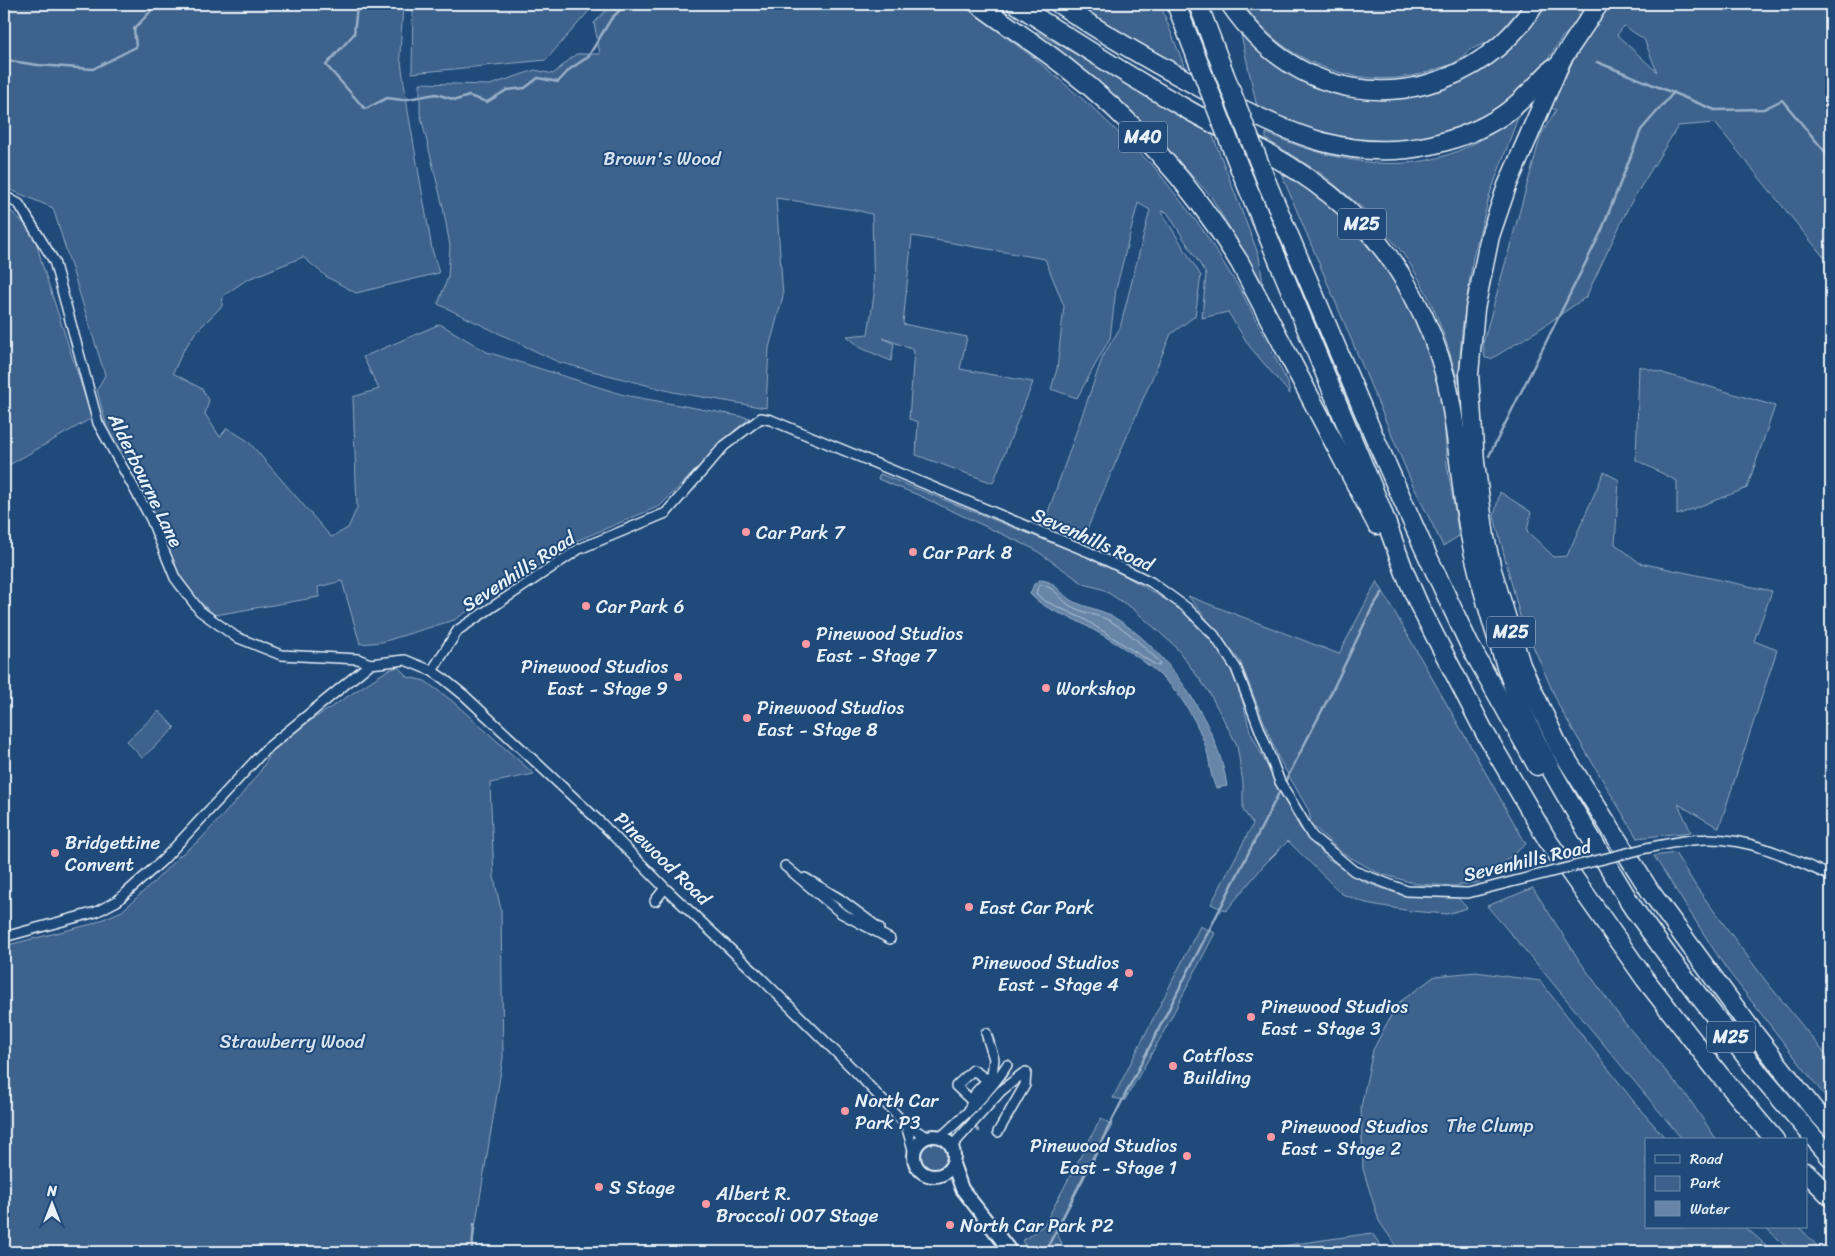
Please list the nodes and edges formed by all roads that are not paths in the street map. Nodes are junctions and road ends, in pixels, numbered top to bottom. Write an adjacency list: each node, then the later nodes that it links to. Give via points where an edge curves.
1 (978, 4): 11 (highway, M40, via 1065,66 1116,111 1179,177 1216,225 1240,263)
2 (1016, 4): 14 (highway, M25, via 1148,87 1298,170 1349,210 1389,257 1417,304 1445,375 1477,568)
3 (1059, 4): 9 (highway, M25, via 1188,82 1259,118 1314,140 1359,150 1405,150 1446,142 1486,126 1512,108)
4 (1176, 4): 11 (highway, M25, bridge)
5 (1198, 4): 18 (highway, M25, bridge, via 1267,183 1374,436 1469,644 1552,794)
6 (1230, 4): 7 (highway, via 1258,38 1289,64 1332,82 1376,90 1424,85 1468,68 1506,41)
7 (1535, 4)
8 (1599, 4): 9 (highway, M25)
9 (1562, 59): 27 (highway, M25, via 1507,186 1490,236 1475,309 1469,374 1475,462 1492,570 1520,665 1559,747 1650,891 1812,1108)
10 (4, 196): 12 (street, Alderbourne Lane, via 19,204 54,261 98,423 151,519 175,578 200,611 236,637 281,655 358,659)
11 (1405, 573): 31 (highway, M25, via 1485,733 1548,841 1645,979)
12 (370, 664): 13 (street, Pinewood Road, via 405,660); 19 (street, via 265,750 163,860 117,901 96,912)
13 (432, 671): 15 (street, Sevenhills Road, bridge, via 458,630 579,549 666,513 724,446 761,418 1089,552 1151,582 1187,608 1214,635 1236,668 1280,782 1312,836 1354,871 1407,891 1468,893 1646,848 1699,839 1744,844 1785,856); 16 (street, Pinewood Road, via 465,696)
14 (1516, 690): 18 (highway, M25, via 1538,744); 32 (highway, M25, via 1556,765 1647,909 1738,1031)
15 (1831, 876)
16 (665, 888): 17 (street); 26 (street, Pinewood Road, via 762,979)
17 (655, 901)
18 (1635, 911): 35 (highway, M25, via 1761,1076)
19 (4, 937)
20 (890, 939): 20 (street, via 841,912 785,866 840,899)
21 (986, 1034): 23 (street, via 994,1059)
22 (1007, 1065): 25 (street)
23 (988, 1080): 24 (street); 24 (street, via 973,1070 956,1086)
24 (972, 1101): 25 (street)
25 (968, 1112): 30 (street)
26 (906, 1125): 29 (street, Pinewood Road); 34 (street, Pinewood Road)
27 (1831, 1128)
28 (998, 1132): 33 (street, via 1026,1085 1024,1073 1001,1091)
29 (928, 1137): 30 (street); 34 (street, via 919,1143)
30 (941, 1137): 33 (street)
31 (1773, 1138)
32 (1831, 1138)
33 (952, 1146): 36 (street)
34 (914, 1153): 38 (street, via 921,1171)
35 (1831, 1158)
36 (953, 1164): 38 (street, via 947,1172); 39 (street)
37 (1808, 1174): 40 (highway)
38 (937, 1176): 39 (street)
39 (962, 1189): 41 (street)
40 (1831, 1197)
41 (1011, 1252)

